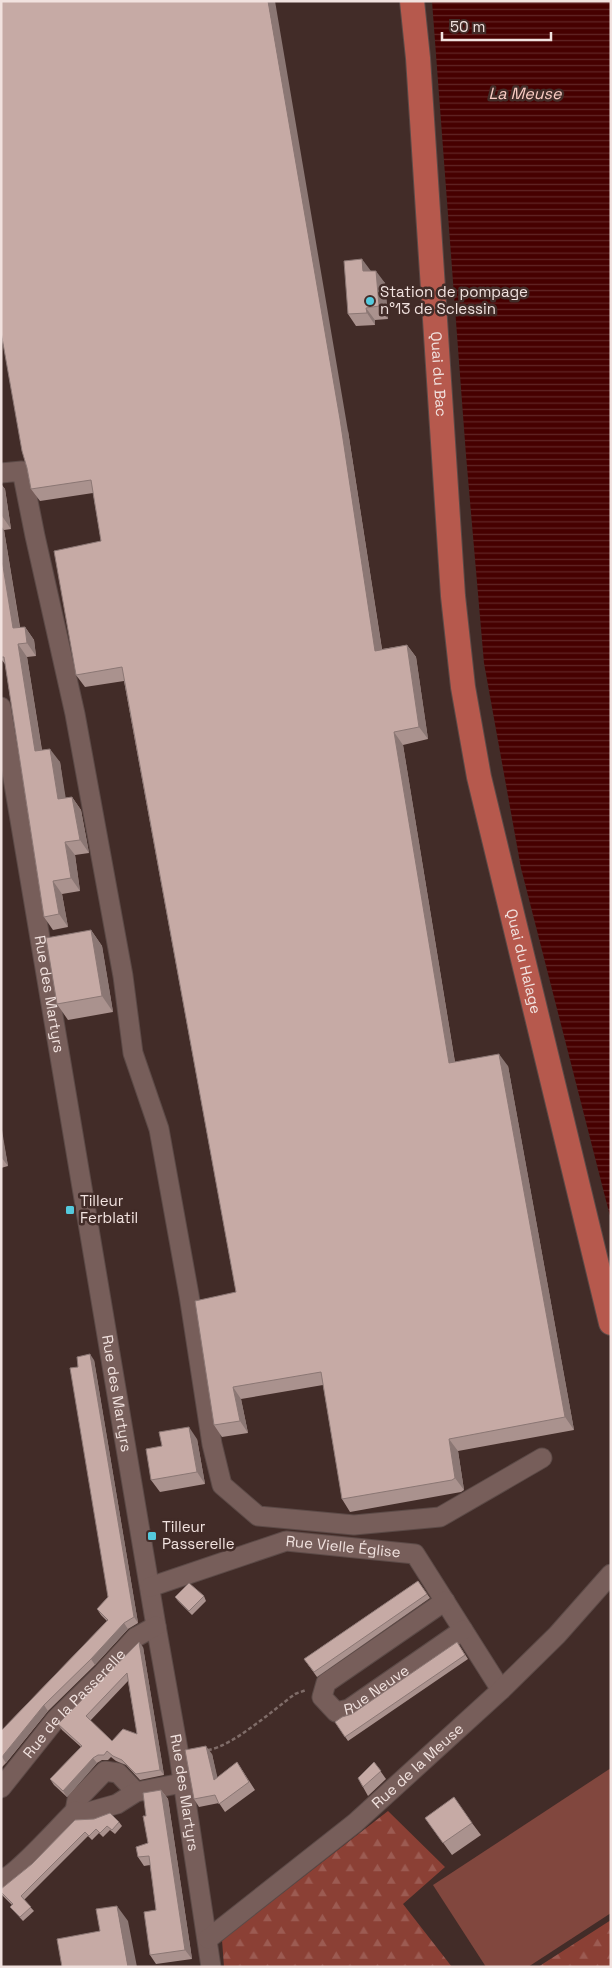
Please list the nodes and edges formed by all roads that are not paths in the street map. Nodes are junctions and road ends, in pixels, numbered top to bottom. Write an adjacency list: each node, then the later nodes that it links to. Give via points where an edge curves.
1 (412, 1): 3 (main road, Quai du Bac)
2 (1, 474): 6 (street, via 22,471 75,714 123,976 133,1053 159,1129 212,1444 222,1485 258,1516 354,1525 440,1517)
3 (452, 596): 5 (main road, Quai du Halage, via 463,687 479,777)
4 (1, 707): 8 (street, Rue des Martyrs)
5 (611, 1323)
6 (542, 1458)
7 (611, 1574): 12 (street, Rue de la Meuse, via 557,1635)
8 (150, 1587): 9 (street, Rue Vielle Église, via 286,1541 415,1554); 10 (street, Rue des Martyrs)
9 (445, 1601): 11 (street, Rue Vielle Église); 11 (street, Rue Neuve, via 326,1683 322,1697 336,1712 349,1709)
10 (156, 1626): 13 (street, Rue des Martyrs); 14 (street, Rue de la Passerelle, via 136,1637 56,1718)
11 (463, 1630): 12 (street, Rue Vielle Église)
12 (501, 1690): 18 (street, Rue de la Meuse, via 355,1823)
13 (182, 1783): 15 (street); 18 (street, Rue des Martyrs)
14 (1, 1788)
15 (136, 1792): 16 (street, via 117,1804 86,1813); 16 (street, via 118,1773 105,1771 77,1800)
16 (75, 1811): 17 (street, via 24,1863)
17 (1, 1879)
18 (208, 1939): 19 (street, Rue des Martyrs)
19 (211, 1967)

